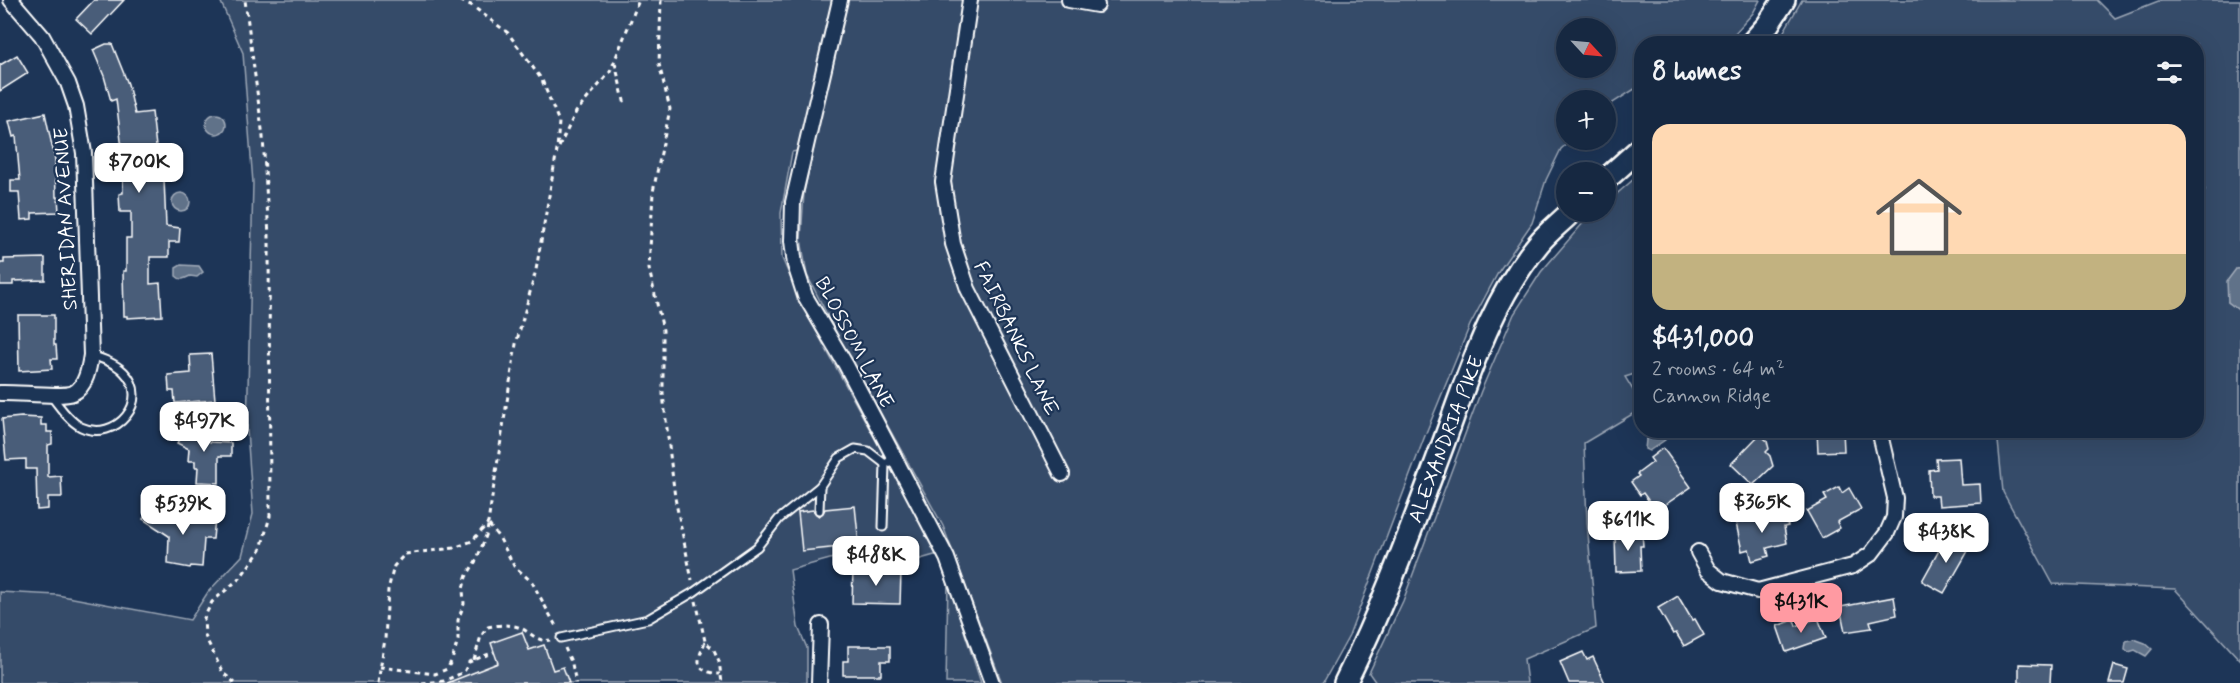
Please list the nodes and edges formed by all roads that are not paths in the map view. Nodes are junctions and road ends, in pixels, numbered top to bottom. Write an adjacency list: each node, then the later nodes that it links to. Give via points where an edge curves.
1 (10, 0): 11 (street, SHERIDAN AVENUE, via 42,36 76,106 84,153)
2 (840, 0): 15 (street, BLOSSOM LANE, via 794,194 792,241 805,296 846,365)
3 (969, 0): 16 (street, FAIRBANKS LANE, via 944,182 953,244 968,289)
4 (1069, 0): 6 (street)
5 (1784, 0): 7 (main road)
6 (1097, 5)
7 (1758, 36)
8 (1634, 154): 9 (main road)
9 (1616, 170)
10 (1561, 222): 25 (main road, ALEXANDRIA PIKE, via 1540,242 1489,322 1396,568)
11 (91, 355): 13 (street, SHERIDAN AVENUE, via 83,383 72,393); 13 (lane, via 117,367 130,381 132,405 119,424 98,431 79,426)
12 (0, 393): 13 (street)
13 (50, 395)
14 (1881, 438): 20 (street, via 1895,498 1893,517 1887,533 1871,554 1852,566 1758,591 1722,581 1708,570)
15 (890, 461): 17 (lane, via 855,449 839,458); 19 (lane); 24 (street, BLOSSOM LANE, via 947,558)
16 (1062, 474)
17 (820, 486): 18 (lane); 22 (lane, via 779,519 757,547 648,619)
18 (819, 510)
19 (883, 527)
20 (1698, 552)
21 (821, 625): 23 (street)
22 (561, 638)
23 (819, 683)
24 (992, 683)
25 (1345, 683)

